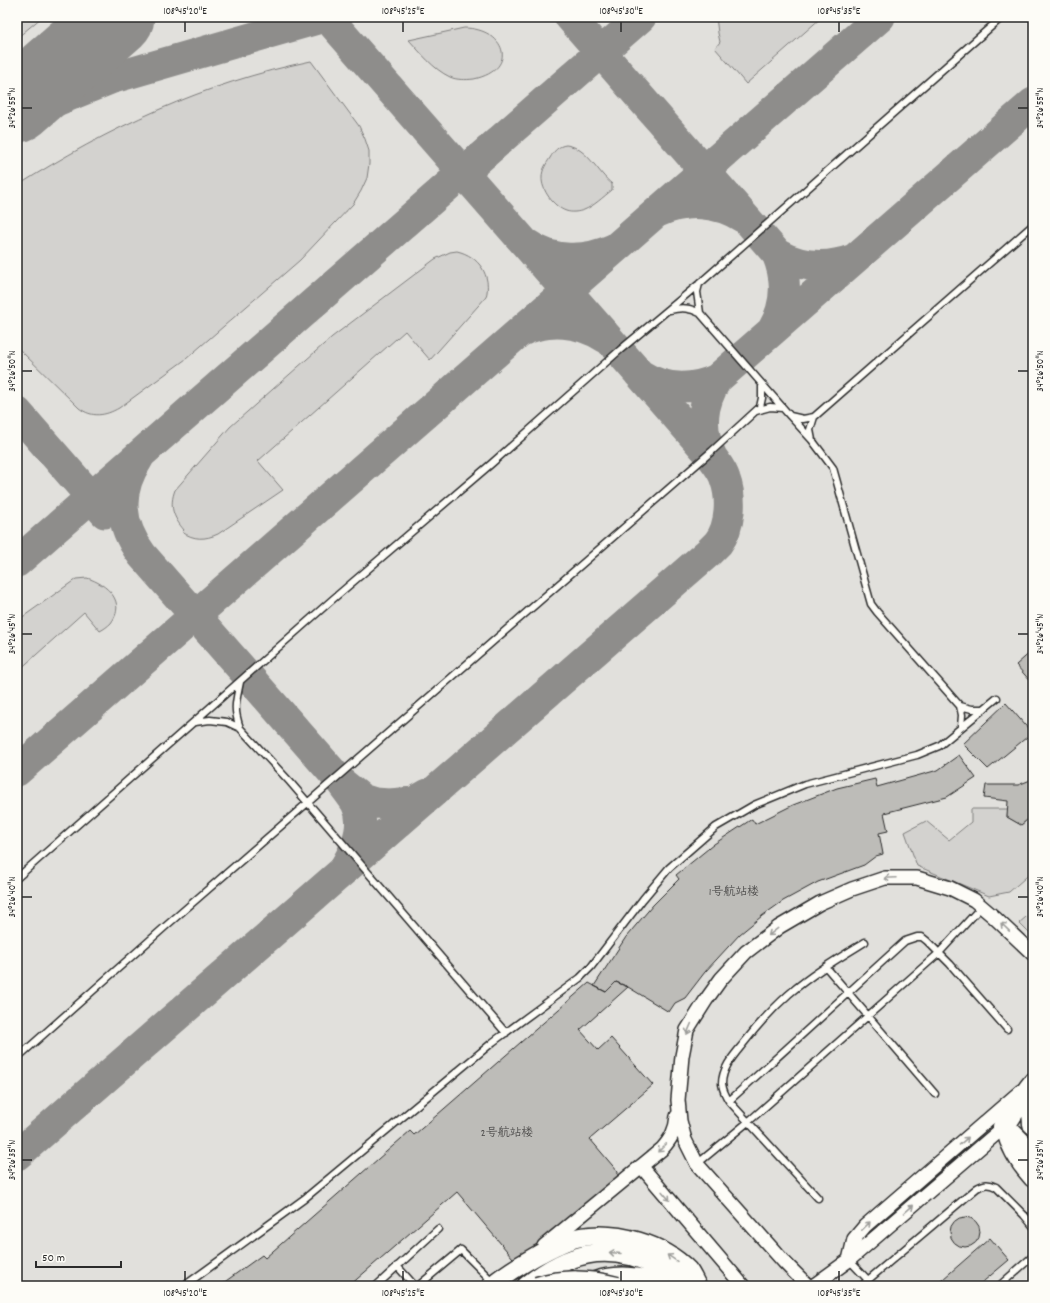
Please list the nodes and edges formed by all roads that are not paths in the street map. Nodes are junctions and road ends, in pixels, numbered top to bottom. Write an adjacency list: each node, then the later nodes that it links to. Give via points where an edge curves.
1 (1002, 17): 3 (lane)
2 (1033, 225): 10 (lane)
3 (699, 284): 4 (lane); 5 (lane, via 697,292)
4 (667, 311): 5 (lane, via 690,308); 12 (lane)
5 (700, 313): 6 (lane)
6 (762, 384): 7 (lane); 8 (lane, via 760,407)
7 (783, 408): 8 (lane, via 770,407); 9 (lane)
8 (755, 412): 19 (lane)
9 (790, 416): 10 (lane, via 803,419); 11 (lane)
10 (814, 417): 11 (lane, via 810,430)
11 (812, 440): 14 (lane, via 833,468 871,604)
12 (240, 682): 16 (lane); 17 (lane, via 235,715)
13 (998, 698): 15 (lane)
14 (960, 706): 15 (lane); 18 (lane)
15 (984, 709): 18 (lane)
16 (195, 722): 17 (lane, via 227,722); 20 (lane)
17 (240, 728): 19 (lane)
18 (961, 728): 29 (lane, via 939,746 917,755 805,784 754,805 716,827 669,868 580,978)
19 (307, 803): 29 (lane); 30 (lane)
20 (17, 878)
21 (982, 906): 23 (lane); 24 (street, one-way to 21); 33 (street, one-way to 33, via 950,888 917,878 885,878 820,903 779,927 746,952 721,979 687,1030)
22 (865, 942): 25 (lane)
23 (939, 953): 26 (lane, via 922,937 910,938); 27 (lane); 28 (lane)
24 (1033, 954)
25 (826, 967): 26 (lane); 34 (lane, via 790,993 764,1018 735,1053 727,1066 722,1084)
26 (848, 993): 27 (lane); 34 (lane)
27 (867, 1016): 32 (lane); 36 (lane)
28 (1007, 1029)
29 (506, 1033): 52 (lane, via 304,1200)
30 (17, 1058)
31 (1033, 1082): 38 (main road); 47 (street, one-way to 31, via 854,1239 865,1226)
32 (935, 1094)
33 (678, 1100): 40 (street, via 685,1140); 41 (street, one-way to 41, via 676,1122 670,1140)
34 (729, 1101): 36 (lane)
35 (1033, 1104): 37 (main road); 38 (main road)
36 (748, 1122): 40 (lane); 43 (lane)
37 (1033, 1124)
38 (1004, 1127): 39 (highway); 42 (street, via 1014,1154); 47 (street, one-way to 38)
39 (1033, 1156)
40 (697, 1164): 64 (street)
41 (641, 1166): 49 (street); 63 (street, one-way to 63)
42 (1033, 1178)
43 (818, 1198)
44 (1033, 1226): 50 (lane, via 996,1187 985,1184)
45 (438, 1229): 48 (lane)
46 (1033, 1256): 67 (lane)
47 (849, 1260): 50 (lane); 65 (street)
48 (397, 1266): 53 (lane); 54 (lane)
49 (515, 1269): 51 (street); 62 (street, one-way to 49, via 689,1271 654,1247 603,1235 580,1237 554,1246)
50 (868, 1280): 66 (lane)
51 (493, 1285): 55 (lane, via 461,1250)
52 (184, 1286)
53 (376, 1286)
54 (415, 1286)
55 (418, 1286)
56 (526, 1286): 61 (street, one-way to 56, via 677,1275 644,1260 620,1253 599,1252 577,1256)
57 (537, 1286): 59 (street, bridge, via 572,1280 603,1282)
58 (588, 1286): 60 (highway, via 601,1281 620,1279 639,1280)
59 (617, 1286)
60 (661, 1286)
61 (688, 1286)
62 (697, 1286)
63 (743, 1286)
64 (808, 1286)
65 (813, 1286)
66 (862, 1286)
67 (998, 1286)

